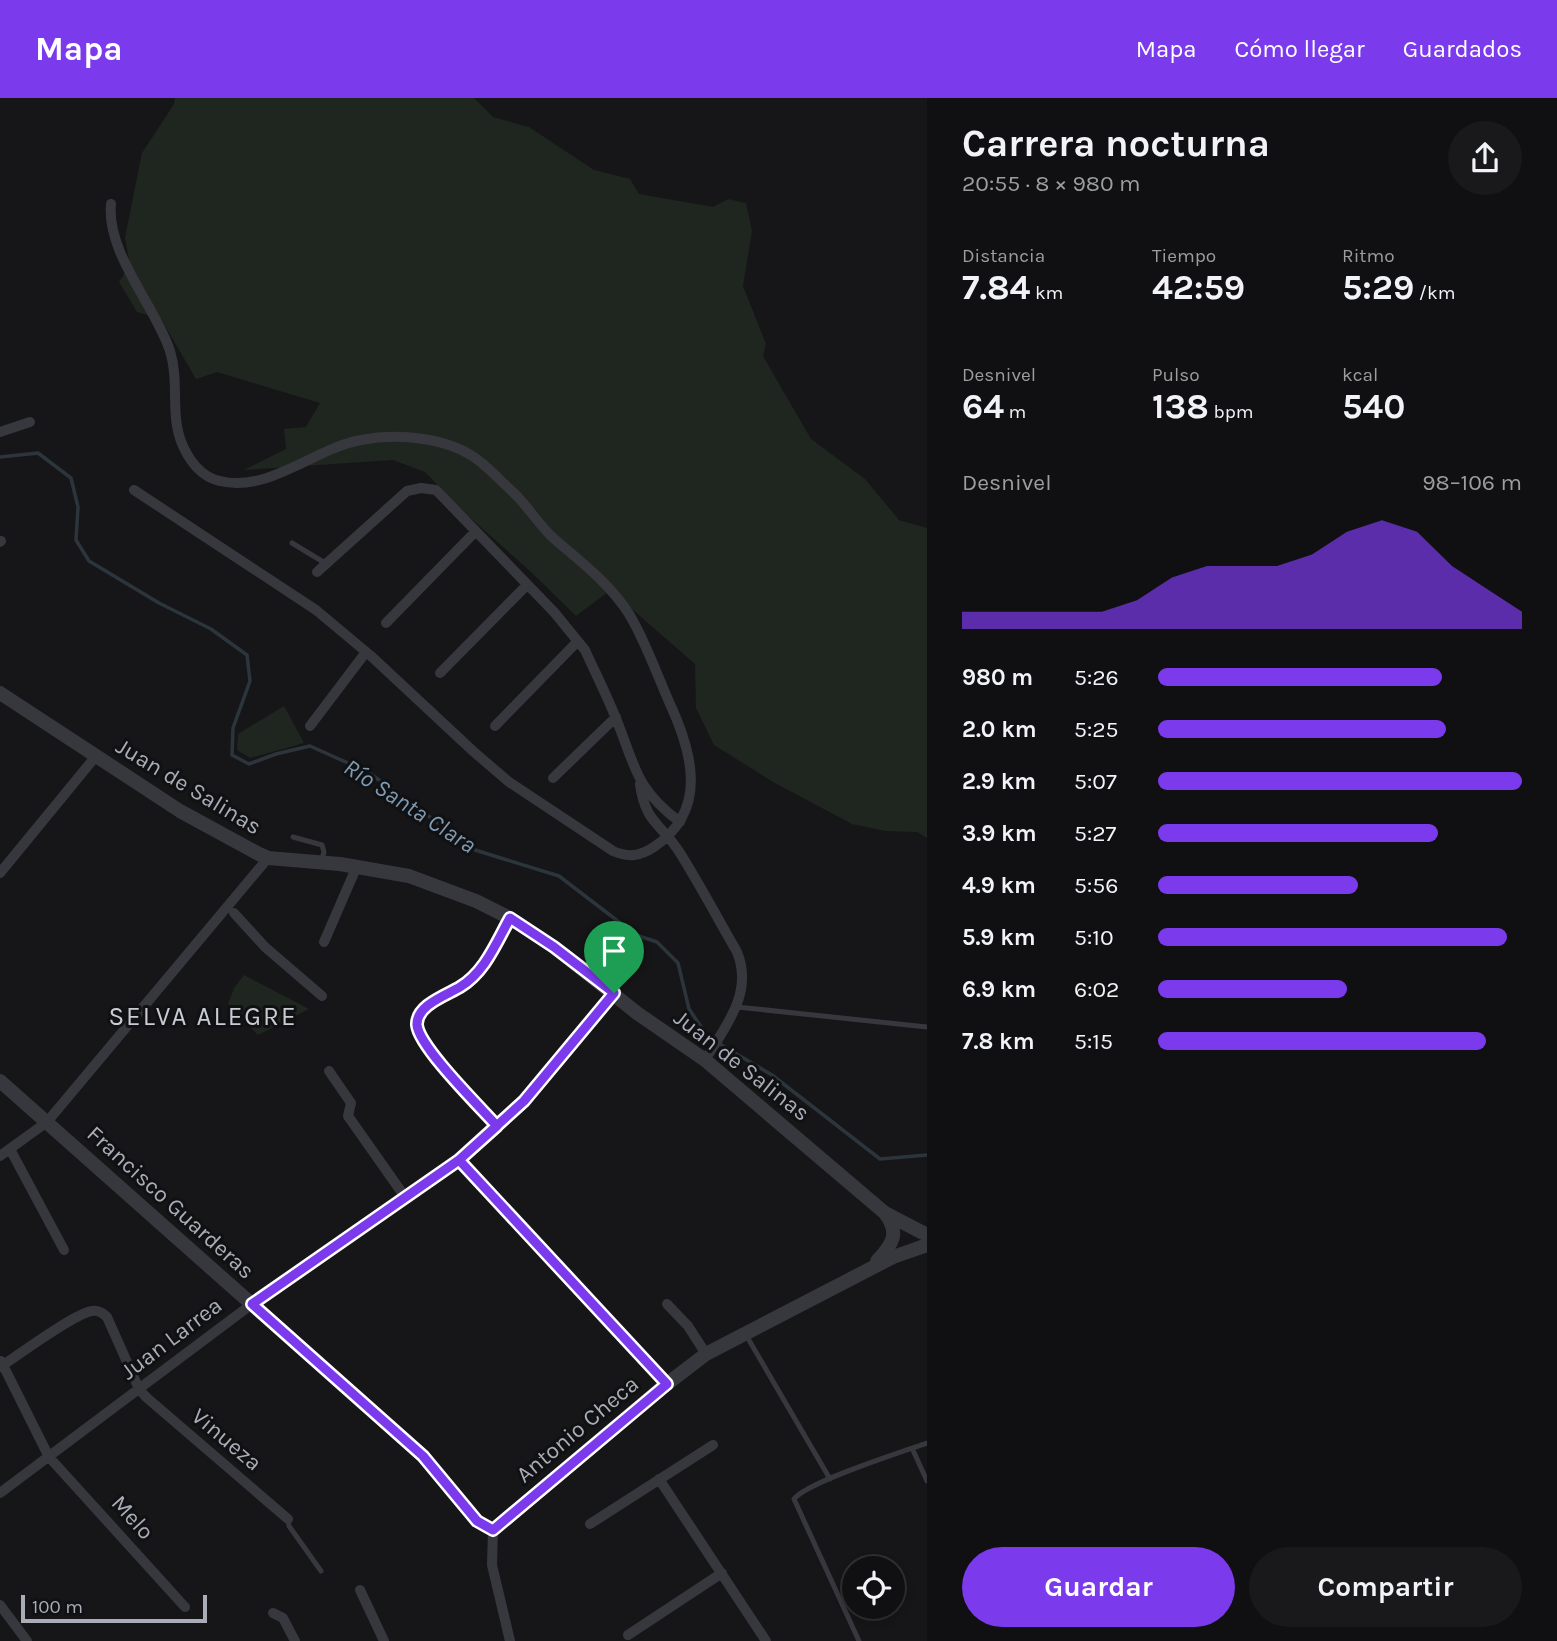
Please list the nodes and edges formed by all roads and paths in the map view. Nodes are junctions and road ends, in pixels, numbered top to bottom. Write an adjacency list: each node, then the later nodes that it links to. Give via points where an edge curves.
1 (111, 204): 20 (street, via 114,233 169,351 177,391 175,423 197,468 220,481 256,480 347,443 376,438 421,439 477,459 549,534 601,579 629,614 688,751 692,790)
2 (30, 422): 3 (street)
3 (0, 432)
4 (134, 490): 11 (street, via 316,610)
5 (475, 532): 7 (street, via 436,490 407,491); 8 (street); 9 (street)
6 (292, 542): 7 (lane)
7 (321, 568)
8 (527, 585): 10 (street); 12 (street)
9 (386, 623)
10 (578, 641): 14 (street); 16 (street)
11 (366, 652): 15 (street); 22 (street, via 509,782 614,851 643,855)
12 (440, 673)
13 (0, 693): 17 (street, Juan de Salinas)
14 (616, 717): 18 (street); 19 (street)
15 (310, 726)
16 (495, 726)
17 (96, 756): 23 (street, Juan de Salinas, via 180,810); 26 (street)
18 (553, 778)
19 (640, 781): 20 (street); 22 (street, via 648,814)
20 (680, 822): 22 (street)
21 (293, 837): 24 (lane, via 322,845)
22 (669, 837): 32 (street, via 741,961 744,978)
23 (268, 858): 24 (street, Juan de Salinas); 37 (street)
24 (321, 862): 25 (street, Juan de Salinas)
25 (357, 866): 28 (street, Juan de Salinas, via 429,882); 29 (street)
26 (0, 873)
27 (233, 913): 31 (street)
28 (510, 918): 30 (street, Juan de Salinas); 38 (street, via 483,968 420,1013 417,1025 447,1072)
29 (324, 943)
30 (614, 993): 34 (street, Juan de Salinas); 38 (street, Juan Larrea, via 539,1085)
31 (322, 996)
32 (737, 1007): 33 (lane); 34 (street)
33 (927, 1027)
34 (705, 1060): 43 (street, Juan de Salinas)
35 (329, 1071): 42 (street, via 351,1103 348,1115)
36 (0, 1081): 37 (street, Francisco Guarderas)
37 (47, 1122): 39 (street); 48 (street, Francisco Guarderas)
38 (497, 1126): 41 (street, Juan Larrea)
39 (10, 1149): 40 (street); 46 (street)
40 (0, 1156)
41 (459, 1160): 42 (street, Juan Larrea); 53 (street)
42 (405, 1197): 48 (street, Juan Larrea)
43 (885, 1213): 44 (street, Juan de Salinas); 47 (street, via 894,1228 893,1238)
44 (927, 1236)
45 (927, 1245): 47 (street)
46 (64, 1250)
47 (866, 1272): 50 (street, Antonio Checa)
48 (252, 1304): 54 (street, Juan Larrea); 65 (street, Francisco Guarderas, via 423,1456 477,1521)
49 (667, 1304): 51 (street)
50 (744, 1333): 51 (street, Antonio Checa); 60 (lane)
51 (706, 1354): 53 (street, Antonio Checa)
52 (1, 1364): 54 (street, via 88,1311 98,1311 107,1317); 58 (street, Melo)
53 (667, 1384): 65 (street, Antonio Checa)
54 (139, 1389): 58 (street, Juan Larrea); 63 (street, Vinueza)
55 (927, 1443): 57 (lane)
56 (713, 1445): 59 (street)
57 (912, 1448): 60 (lane); 61 (lane)
58 (49, 1457): 62 (street, Juan Larrea); 70 (street, Melo)
59 (659, 1479): 64 (street); 67 (street)
60 (830, 1479): 78 (lane, via 800,1491 794,1499)
61 (927, 1481)
62 (0, 1493)
63 (288, 1519): 66 (lane)
64 (590, 1524)
65 (493, 1530): 76 (street, via 492,1565)
66 (321, 1572)
67 (722, 1573): 72 (street); 77 (street)
68 (360, 1590): 75 (street)
69 (0, 1605): 73 (street)
70 (184, 1606)
71 (272, 1613): 74 (street, via 283,1618)
72 (628, 1635)
73 (27, 1641)
74 (295, 1641)
75 (384, 1641)
76 (510, 1641)
77 (766, 1641)
78 (859, 1641)

